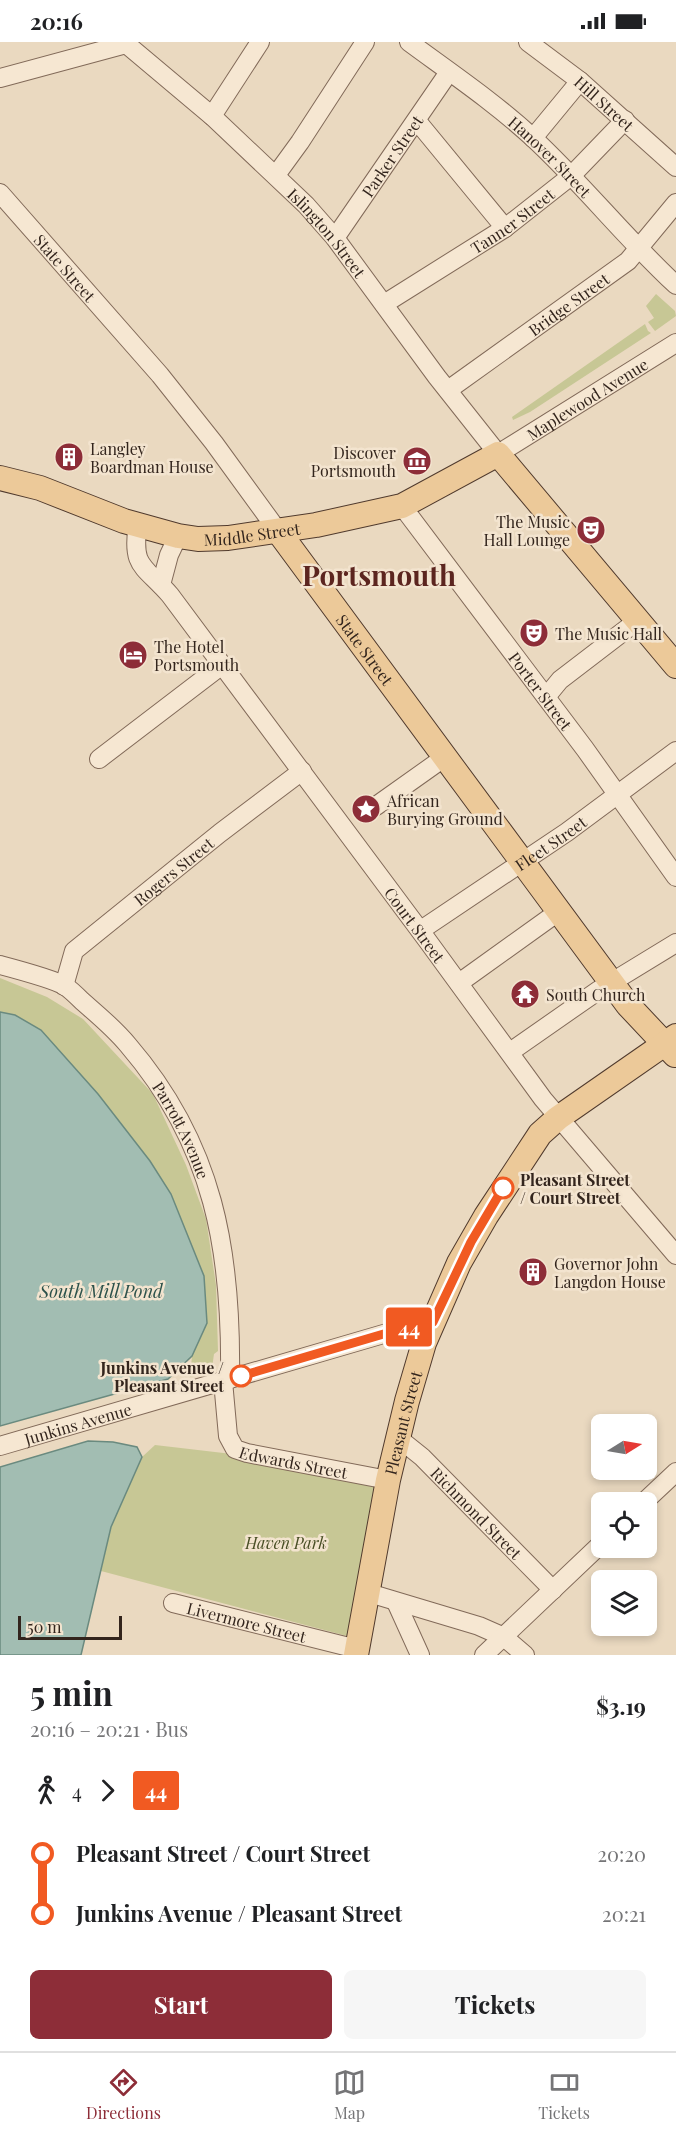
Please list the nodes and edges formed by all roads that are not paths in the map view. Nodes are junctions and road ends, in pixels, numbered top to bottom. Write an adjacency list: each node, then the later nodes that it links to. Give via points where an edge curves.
1 (260, 42): 9 (street)
2 (365, 42): 14 (street)
3 (409, 42): 6 (street, Hanover Street)
4 (528, 42): 8 (street, Hill Street)
5 (125, 43): 7 (street); 9 (street, Islington Street)
6 (449, 72): 11 (street, Parker Street); 12 (street, Hanover Street)
7 (0, 78)
8 (580, 81): 10 (street, Hill Street); 12 (street)
9 (212, 116): 14 (street, Islington Street)
10 (625, 120): 13 (street, Hill Street); 15 (street, Tanner Street)
11 (417, 121): 18 (street); 19 (street, Parker Street)
12 (533, 138): 15 (street, Hanover Street)
13 (676, 167)
14 (276, 175): 19 (street, Islington Street)
15 (571, 176): 18 (street, Tanner Street); 20 (street, Hanover Street)
16 (0, 193): 30 (street, State Street, via 159,375)
17 (676, 203): 20 (street, Bridge Street)
18 (505, 228): 22 (street, Tanner Street)
19 (335, 238): 22 (street, Islington Street)
20 (639, 248): 21 (street, Hanover Street); 24 (street, Bridge Street, via 606,278)
21 (676, 285)
22 (384, 304): 24 (street, Islington Street)
23 (676, 343): 25 (street, Maplewood Avenue)
24 (448, 390): 25 (street, Islington Street)
25 (498, 454): 27 (main road, Middle Street); 34 (main road)
26 (0, 478): 28 (main road, Middle Street, via 55,493)
27 (402, 506): 29 (main road, Middle Street); 37 (street, Porter Street)
28 (138, 524): 31 (main road, Middle Street); 33 (street, Court Street, via 138,562)
29 (316, 525): 30 (main road, Middle Street); 32 (main road, via 302,538)
30 (278, 531): 31 (main road, Middle Street, via 228,538); 32 (main road, State Street)
31 (178, 536): 33 (street)
32 (311, 576): 39 (main road, State Street)
33 (161, 585): 35 (street, Court Street)
34 (638, 621): 36 (main road); 37 (street, via 560,680)
35 (222, 665): 40 (street); 41 (street, Court Street)
36 (676, 666)
37 (546, 697): 42 (street, Porter Street)
38 (676, 751): 42 (street, Fleet Street)
39 (445, 756): 43 (street); 44 (main road, State Street)
40 (99, 759)
41 (302, 771): 47 (street, Court Street); 52 (street, Rogers Street, via 74,951)
42 (618, 794): 44 (street, Fleet Street); 45 (street, Porter Street)
43 (376, 806)
44 (521, 862): 46 (main road, State Street); 47 (street, Fleet Street)
45 (676, 877)
46 (558, 912): 50 (street); 51 (main road, State Street)
47 (421, 930): 50 (street, Court Street)
48 (676, 944): 51 (street)
49 (0, 965): 52 (street, Parrott Avenue)
50 (459, 983): 54 (street, Court Street)
51 (611, 983): 53 (main road, State Street, via 628,1005); 54 (street)
52 (64, 986): 58 (street, Parrott Avenue, via 117,1032 140,1058 180,1118 199,1159 213,1202 224,1258 228,1297)
53 (672, 1046): 55 (main road, Pleasant Street)
54 (510, 1052): 55 (street, Court Street)
55 (558, 1119): 56 (street, Court Street); 57 (main road, Pleasant Street, via 534,1141 486,1216 459,1263)
56 (676, 1255)
57 (433, 1322): 58 (street, Junkins Avenue); 59 (main road, Pleasant Street)
58 (226, 1380): 60 (street, Junkins Avenue); 62 (street, Edwards Street, via 228,1436 235,1449)
59 (397, 1437): 62 (main road, Pleasant Street); 65 (street, Richmond Street, via 422,1457)
60 (0, 1446)
61 (676, 1472): 63 (street)
62 (388, 1480): 66 (main road, Pleasant Street)
63 (655, 1492)
64 (591, 1554): 65 (street)
65 (553, 1590): 69 (street)
66 (369, 1593): 67 (street); 70 (main road, Pleasant Street)
67 (396, 1602): 69 (street); 71 (street)
68 (172, 1604): 70 (street, Livermore Street)
69 (504, 1637): 72 (street); 73 (street)
70 (356, 1652)
71 (420, 1655)
72 (484, 1655)
73 (525, 1655)

